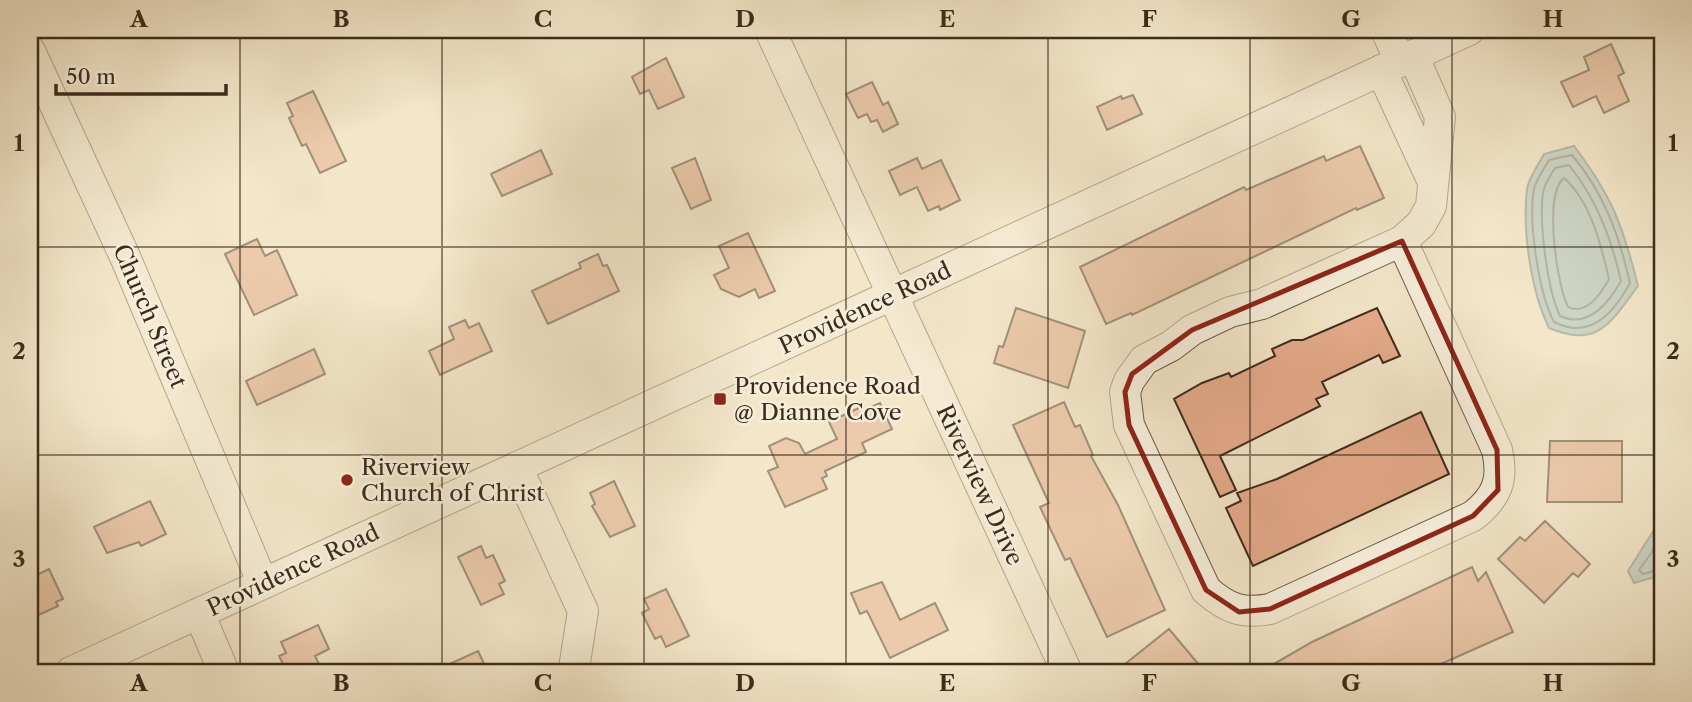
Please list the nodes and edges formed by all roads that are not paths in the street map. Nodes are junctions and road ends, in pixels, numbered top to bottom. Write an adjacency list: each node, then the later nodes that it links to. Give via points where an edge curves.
1 (770, 30): 7 (street, Riverview Drive)
2 (1386, 30): 5 (street)
3 (1469, 30): 5 (street, Providence Road)
4 (30, 51): 9 (street, Church Street, via 126,259)
5 (1398, 62): 6 (street, via 1433,182 1431,206 1421,224); 7 (street, Providence Road)
6 (1402, 242): 6 (street, via 1192,330 1144,360 1132,374 1125,392 1129,425 1206,590 1239,612 1270,609 1462,521 1498,490 1502,470 1497,450)
7 (892, 295): 8 (street, Providence Road); 14 (street, Riverview Drive)
8 (517, 467): 9 (street, Providence Road); 11 (street, via 583,611)
9 (263, 584): 10 (street, Providence Road)
10 (199, 613): 12 (street, Providence Road); 13 (street)
11 (575, 662)
12 (71, 672)
13 (225, 672)
14 (1067, 672)

